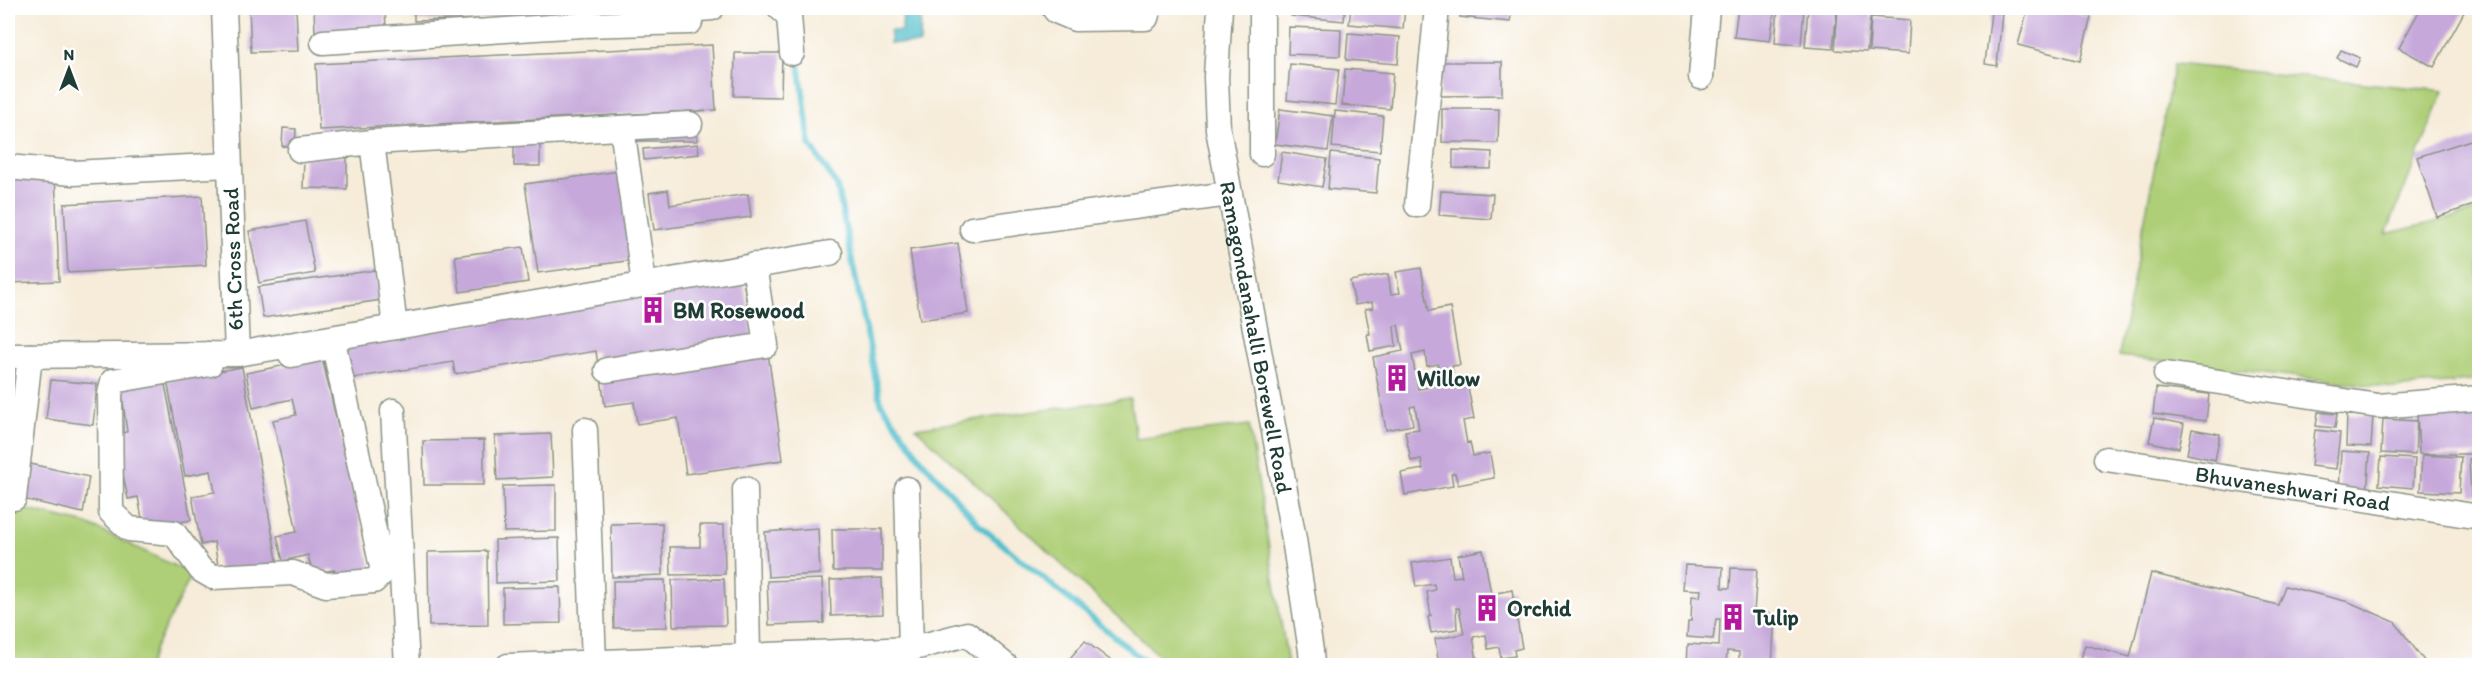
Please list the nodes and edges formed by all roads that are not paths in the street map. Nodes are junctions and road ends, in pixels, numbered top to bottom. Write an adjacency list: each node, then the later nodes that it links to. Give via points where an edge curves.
1 (224, 8): 20 (street, 6th Cross Road)
2 (712, 8): 10 (street)
3 (780, 8): 13 (street, via 789,16)
4 (1054, 8): 5 (street, via 1075,20 1128,20 1146,18)
5 (1149, 8)
6 (1220, 8): 22 (street, Ramagondanahalli Borewell Road, via 1218,129)
7 (1262, 8): 19 (street)
8 (1437, 8): 23 (street)
9 (1707, 8): 14 (street)
10 (686, 9): 11 (street, via 690,22)
11 (581, 16): 12 (street)
12 (323, 42)
13 (792, 53)
14 (1701, 77)
15 (690, 124): 16 (street)
16 (622, 128): 17 (street); 27 (street)
17 (372, 142): 18 (street); 28 (street)
18 (300, 150)
19 (1262, 154)
20 (229, 165): 21 (street, via 73,173); 31 (street, 6th Cross Road)
21 (8, 167)
22 (1229, 194): 24 (street); 49 (street, Ramagondanahalli Borewell Road, via 1294,539)
23 (1417, 205)
24 (972, 229)
25 (830, 253): 26 (street)
26 (754, 266): 27 (street); 33 (street, via 766,345)
27 (644, 284): 28 (street)
28 (395, 327): 29 (street)
29 (286, 345): 30 (street, via 291,354 334,346 382,567 374,581 326,585 287,572 213,577 201,570 174,533 129,529 111,512 110,394 114,381 210,364); 31 (street)
30 (209, 354): 31 (street, 6th Cross Road); 32 (street, 6th Cross Road)
31 (237, 354)
32 (19, 356): 41 (street)
33 (607, 370)
34 (2166, 374): 35 (street, via 2378,406)
35 (2480, 398)
36 (393, 411): 46 (street)
37 (585, 430): 45 (street)
38 (2106, 459): 42 (street, Bhuvaneshwari Road)
39 (745, 489): 44 (street)
40 (908, 489): 43 (street)
41 (14, 498)
42 (2480, 517)
43 (911, 649): 44 (street); 48 (street, via 967,634)
44 (748, 655): 45 (street)
45 (594, 662): 47 (street)
46 (407, 666)
47 (508, 666)
48 (1006, 666)
49 (1312, 666)

